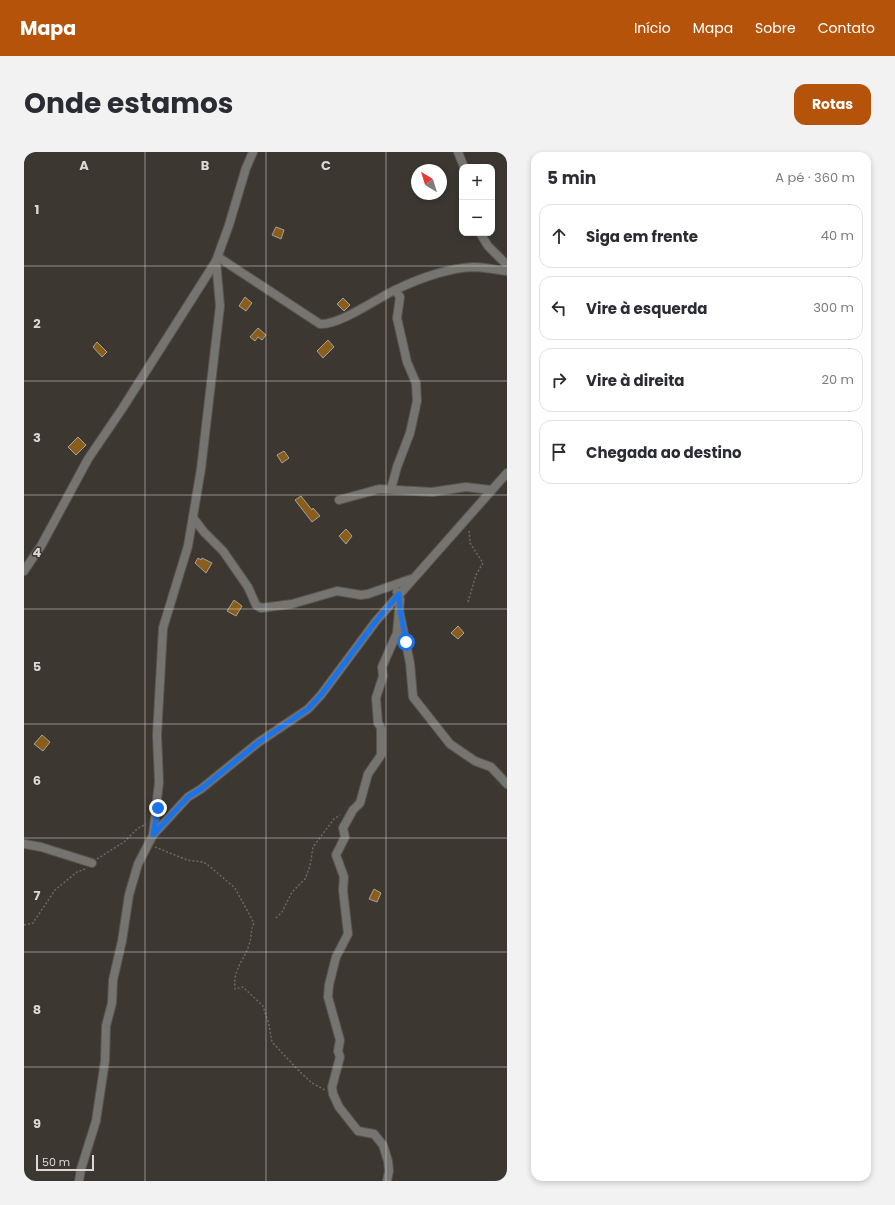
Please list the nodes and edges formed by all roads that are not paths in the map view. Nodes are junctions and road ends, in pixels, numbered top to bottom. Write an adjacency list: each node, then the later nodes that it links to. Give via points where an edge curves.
1 (253, 152): 5 (street)
2 (458, 152): 3 (street)
3 (463, 164)
4 (482, 236): 6 (street, via 488,246)
5 (217, 259): 8 (street, via 320,324 349,315); 13 (street, via 220,306); 14 (street, via 80,472 41,546)
6 (507, 264)
7 (507, 271): 8 (street, via 474,267 454,270)
8 (395, 290): 10 (street, via 400,297 397,318 407,362 416,383 417,401 410,433)
9 (507, 473): 11 (street)
10 (391, 489): 11 (street, via 432,492 466,487); 12 (street, via 379,489)
11 (491, 490): 15 (street)
12 (339, 500)
13 (194, 519): 16 (street, via 223,551 260,608 308,600 337,591 368,594); 20 (street, via 163,628 157,735 159,782)
14 (24, 571)
15 (413, 578): 16 (street); 17 (street)
16 (391, 585): 17 (street)
17 (399, 594): 18 (street); 20 (street, via 308,709 259,742 188,797)
18 (400, 610): 19 (street, via 409,656 413,697 450,744 475,762 491,767); 24 (street, via 397,633 382,667 383,676 376,698 378,723 381,728 381,754 368,774 360,803 343,828 345,837 336,854 344,877 348,934 336,957 328,997 340,1040 340,1057 332,1087 333,1094 339,1107 358,1131 374,1134 383,1145 388,1161)
19 (507, 784)
20 (153, 835): 23 (street, via 138,864 129,895 106,1026 105,1061 96,1121)
21 (24, 844): 22 (street)
22 (92, 863)
23 (79, 1181)
24 (387, 1181)

